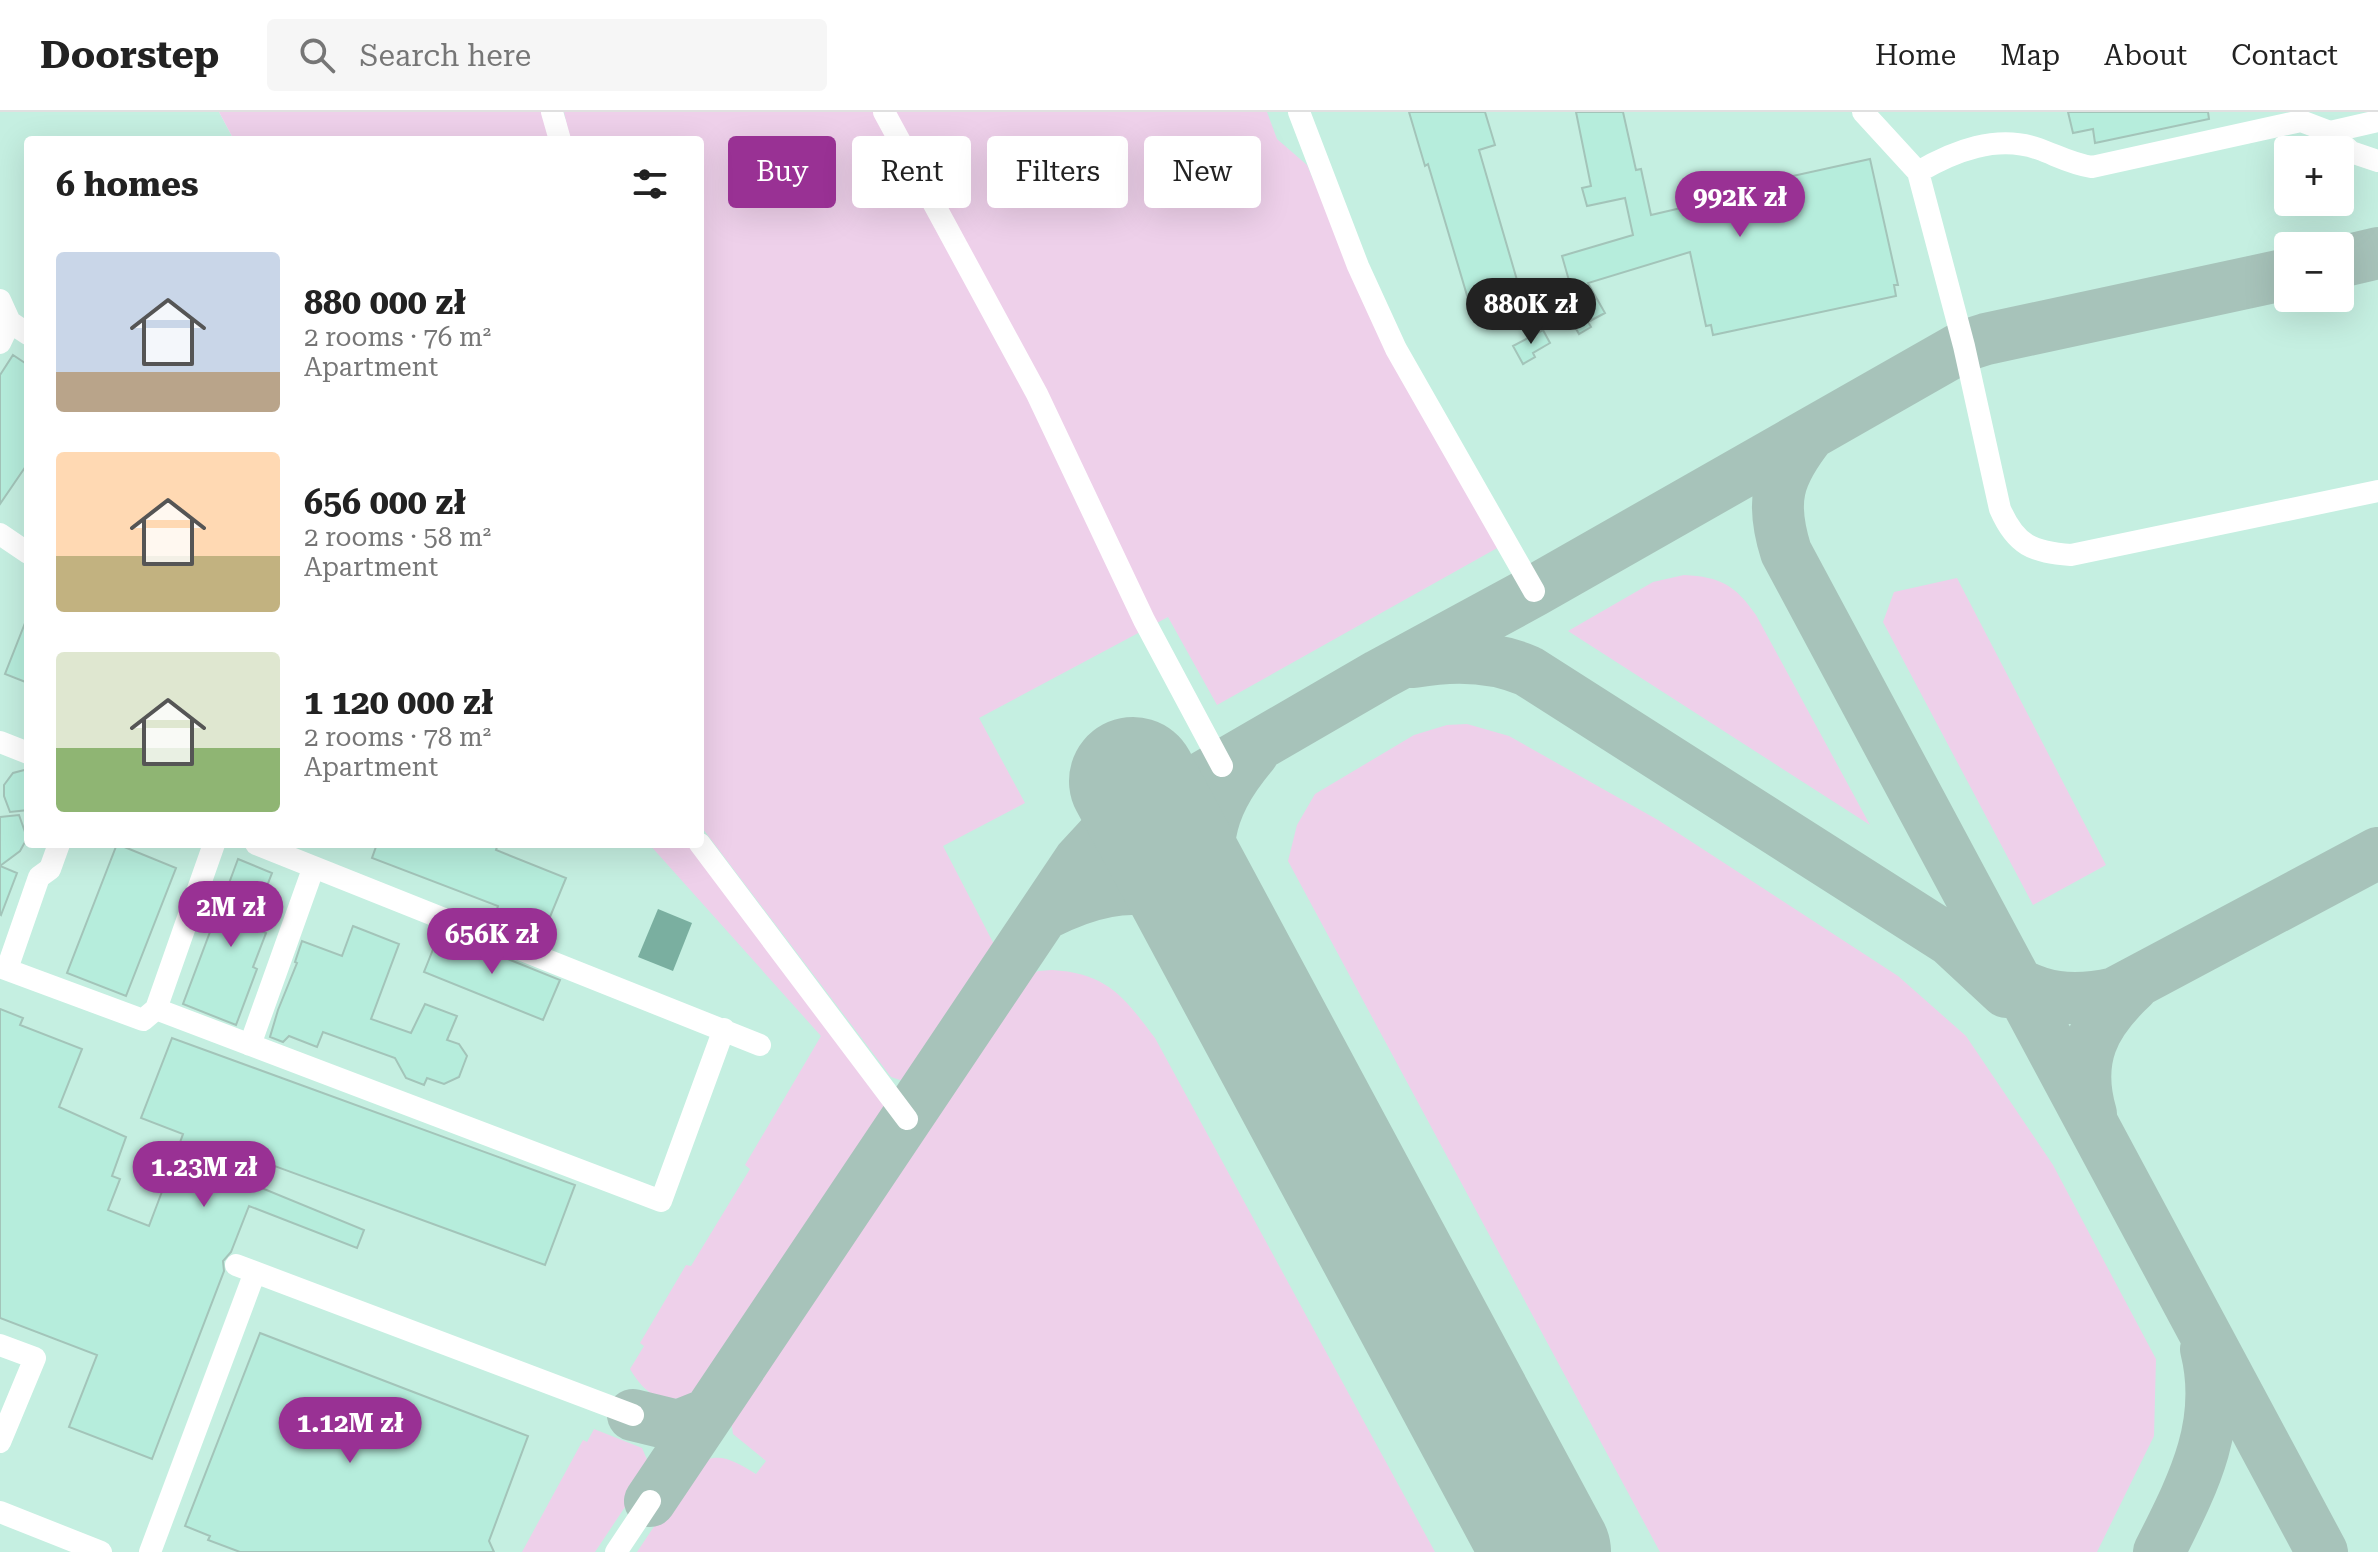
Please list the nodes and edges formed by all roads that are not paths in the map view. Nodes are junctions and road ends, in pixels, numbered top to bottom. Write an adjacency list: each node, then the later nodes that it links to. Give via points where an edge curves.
1 (552, 112): 7 (street)
2 (884, 112): 19 (street, via 1037,394 1144,620)
3 (1299, 112): 16 (street, via 1396,349)
4 (1863, 112): 9 (street)
5 (2378, 121): 6 (street)
6 (2330, 132): 8 (street, via 2351,152); 9 (street, via 2301,121 2092,167 2001,143 1946,156)
7 (559, 136)
8 (2378, 161)
9 (1918, 172): 13 (street, via 2000,509 2009,530 2024,544 2040,553 2071,555)
10 (0, 300): 11 (street)
11 (19, 328): 12 (street)
12 (0, 343)
13 (2378, 491)
14 (0, 534): 15 (street)
15 (24, 550)
16 (1534, 591)
17 (0, 742): 18 (street)
18 (24, 751)
19 (1222, 766)
20 (58, 848): 25 (street, via 50,869 39,877)
21 (213, 848): 26 (street)
22 (265, 848): 24 (street)
23 (703, 848): 30 (street)
24 (313, 869): 27 (street); 28 (street)
25 (4, 968): 26 (street, via 143,1020)
26 (156, 1009): 28 (street)
27 (724, 1029): 28 (street, via 661,1201); 29 (street)
28 (250, 1045)
29 (760, 1045)
30 (907, 1119)
31 (0, 1345): 33 (street, via 35,1358)
32 (633, 1415): 37 (street, via 246,1268)
33 (0, 1442)
34 (650, 1501): 38 (street)
35 (0, 1512): 36 (street)
36 (101, 1552)
37 (150, 1552)
38 (616, 1552)

